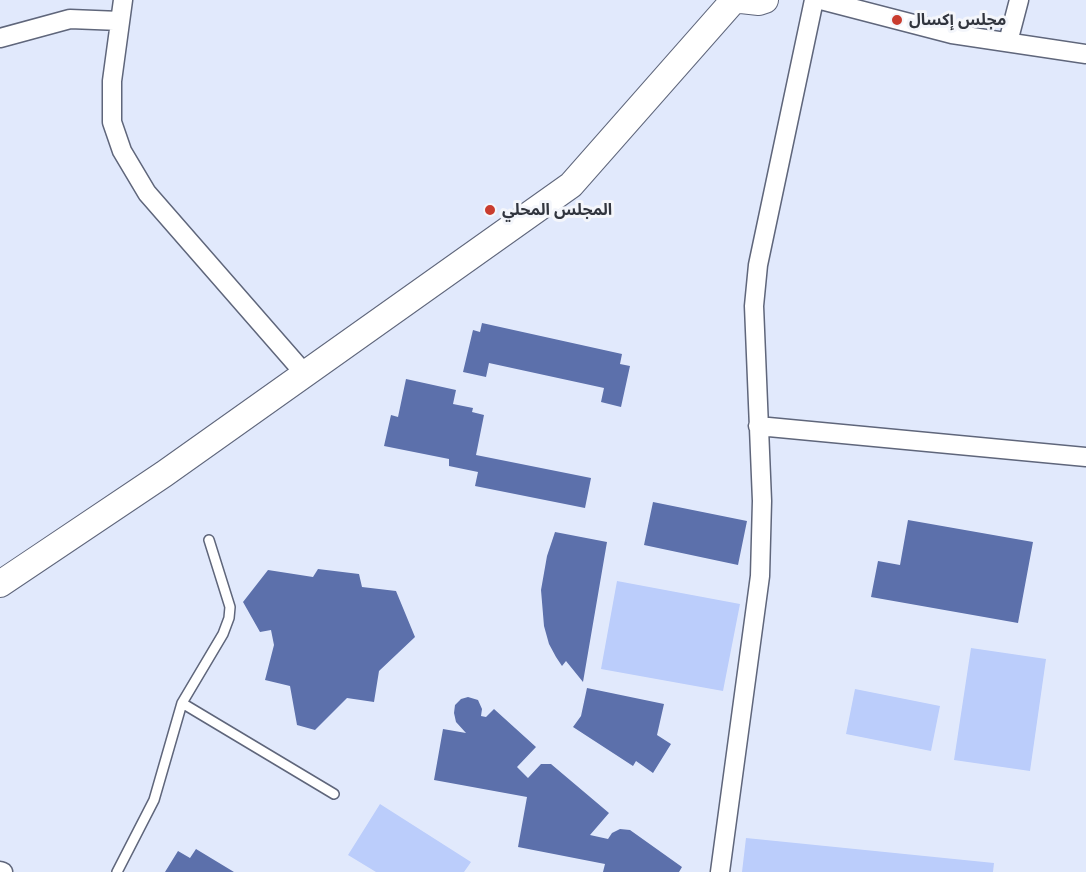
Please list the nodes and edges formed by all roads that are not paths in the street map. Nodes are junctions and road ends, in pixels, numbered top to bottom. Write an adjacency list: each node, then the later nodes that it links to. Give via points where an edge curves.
1 (123, 0): 8 (street)
2 (734, 0): 12 (main road, via 572,185)
3 (741, 0): 4 (main road)
4 (765, 0)
5 (814, 0): 13 (street, via 758,265 754,306)
6 (821, 0): 10 (street, via 952,34)
7 (1019, 0): 10 (street)
8 (120, 21): 9 (street, via 70,19); 12 (street, via 112,81 112,122 122,152 147,192)
9 (0, 38)
10 (1008, 42): 11 (street)
11 (1086, 54)
12 (305, 374): 16 (main road)
13 (758, 426): 14 (street); 20 (street, via 762,501 759,576)
14 (1086, 457)
15 (209, 540): 17 (lane, via 230,607 229,618)
16 (0, 584)
17 (182, 703): 18 (lane); 19 (lane, via 154,800)
18 (334, 794)
19 (117, 872)
20 (720, 872)

